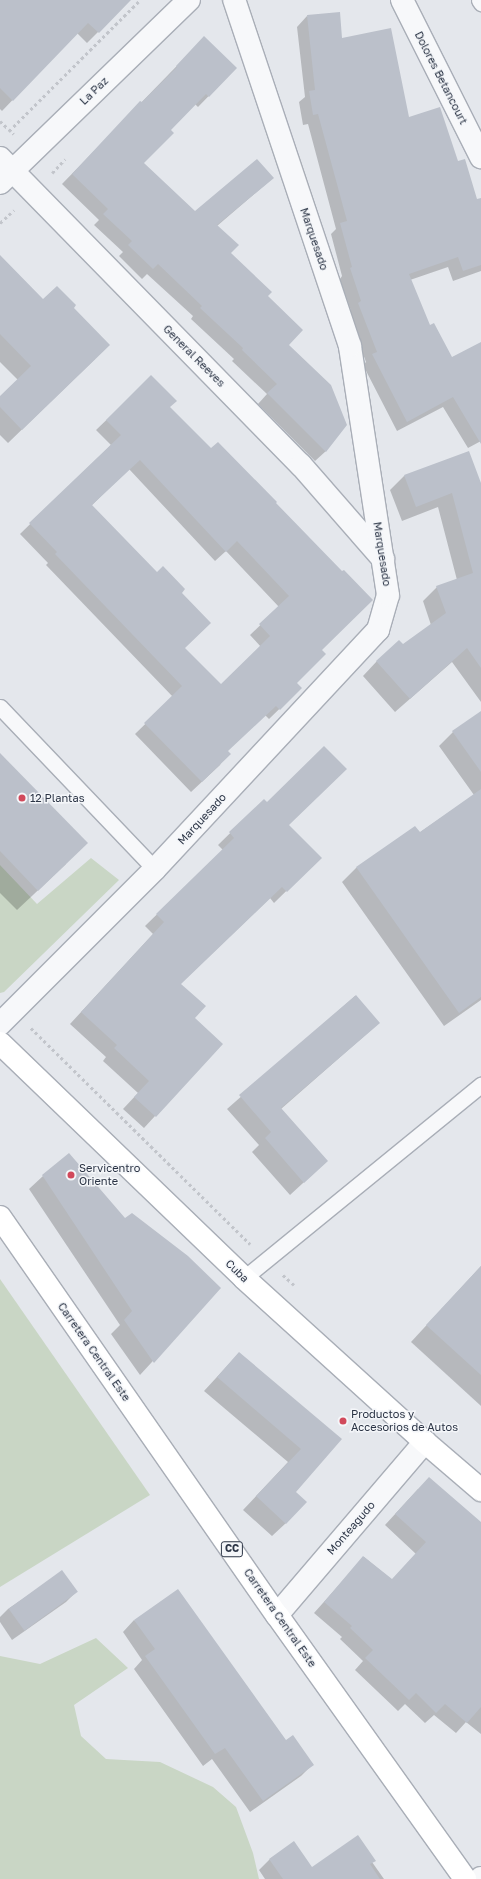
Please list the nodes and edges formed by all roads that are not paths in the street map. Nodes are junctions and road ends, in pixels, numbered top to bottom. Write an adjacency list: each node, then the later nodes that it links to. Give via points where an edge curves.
1 (189, 0): 7 (street, La Paz)
2 (234, 0): 8 (street, Marquesado, via 350,346)
3 (402, 0): 6 (street, Dolores Betancourt)
4 (479, 0): 5 (lane)
5 (481, 3)
6 (481, 157)
7 (4, 171): 8 (street, General Reeves, via 301,465)
8 (382, 559): 10 (street, Marquesado, via 388,595 378,630)
9 (0, 707): 10 (lane)
10 (155, 869): 11 (street, Marquesado)
11 (7, 1018)
12 (0, 1043): 15 (main road, Cuba)
13 (481, 1085): 15 (lane)
14 (0, 1218): 18 (main road, Carretera Central Este / CC)
15 (244, 1278): 16 (main road, Cuba)
16 (425, 1442): 17 (main road, Cuba); 18 (street, Monteagudo)
17 (481, 1490)
18 (277, 1614): 19 (main road, Carretera Central Este / CC)
19 (465, 1879)

